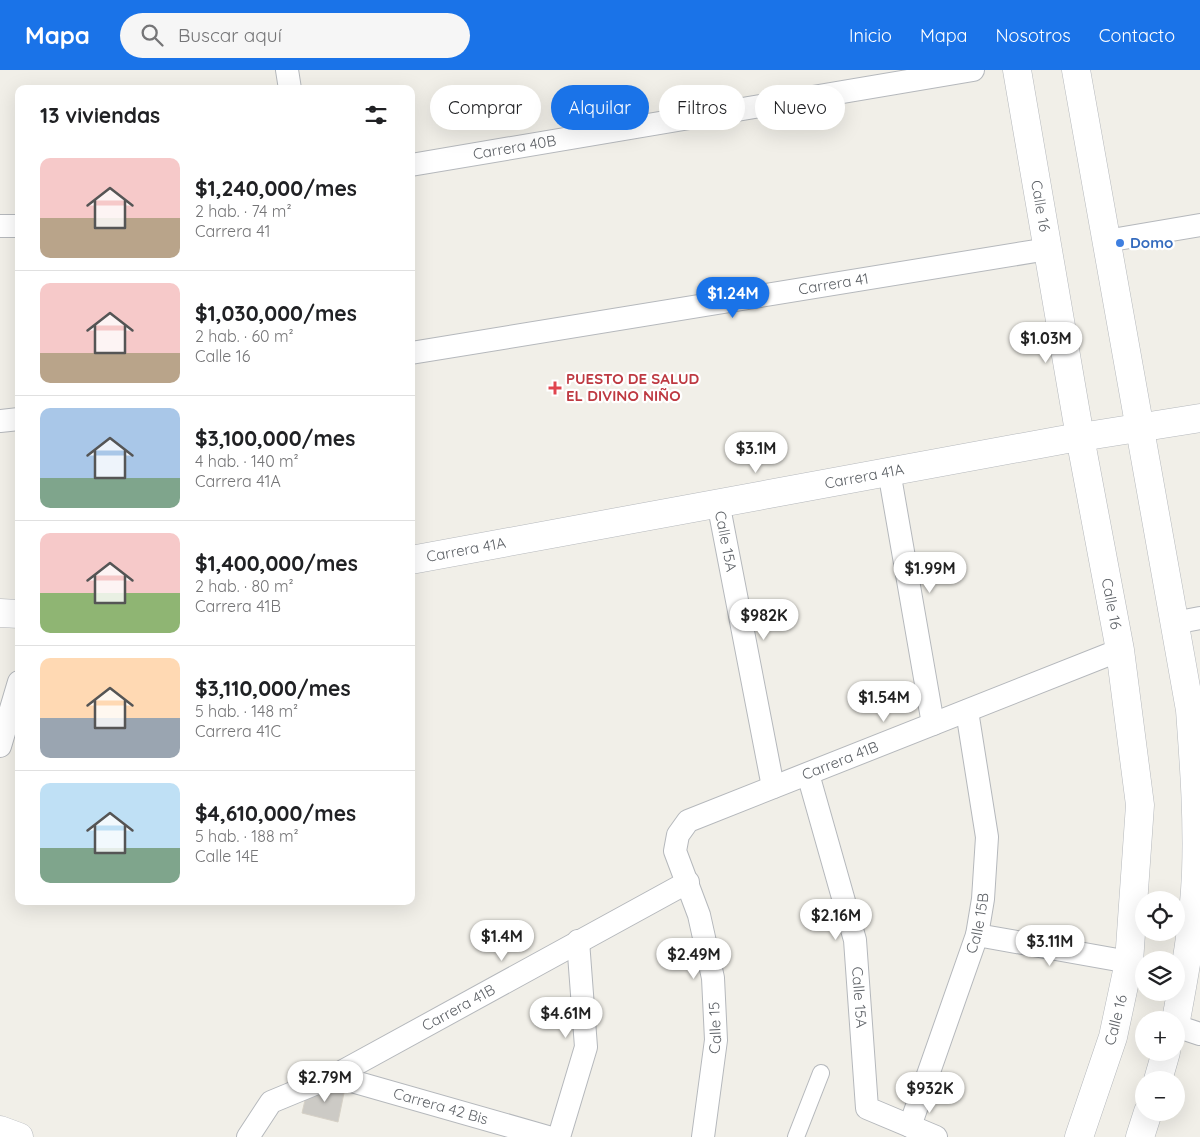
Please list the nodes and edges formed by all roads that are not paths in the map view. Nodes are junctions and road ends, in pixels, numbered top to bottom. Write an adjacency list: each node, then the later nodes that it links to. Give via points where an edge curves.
1 (287, 70): 5 (street)
2 (973, 70): 6 (street, Carrera 40B)
3 (1018, 70): 11 (street, Calle 16)
4 (1076, 70): 10 (street)
5 (289, 85)
6 (415, 164)
7 (1200, 225): 10 (street)
8 (0, 226): 9 (street)
9 (15, 226)
10 (1106, 242): 16 (street)
11 (1048, 249): 12 (street, Carrera 41); 17 (street, Calle 16)
12 (415, 352)
13 (1200, 418): 16 (street, Carrera 41A)
14 (15, 419): 15 (street)
15 (0, 421)
16 (1138, 427): 17 (street, Carrera 41A); 23 (street)
17 (1080, 437): 18 (street, Carrera 41A); 24 (street, Calle 16)
18 (889, 471): 19 (street, Carrera 41A); 27 (street)
19 (718, 502): 20 (street, Carrera 41A); 30 (street, Calle 15A)
20 (415, 559)
21 (0, 613): 22 (street)
22 (15, 614)
23 (1187, 620): 31 (street, via 1190,710)
24 (1120, 650): 26 (street, Carrera 41B); 36 (street, Calle 16, via 1140,805)
25 (15, 695): 28 (street)
26 (966, 711): 27 (street, Carrera 41B); 34 (street, Calle 15B, via 987,837)
27 (934, 724): 29 (street, Carrera 41B)
28 (0, 746)
29 (808, 774): 30 (street, Carrera 41B); 43 (street, Calle 15A, via 855,940 866,1108)
30 (773, 787): 32 (street, Carrera 41B, via 688,821)
31 (1198, 798): 37 (street, via 1196,875)
32 (678, 835): 33 (street, Calle 15, via 675,850)
33 (688, 882): 35 (street, Carrera 41B); 49 (street, Calle 15, via 700,915 713,978 716,1040)
34 (977, 935): 36 (street); 43 (street, Calle 15B)
35 (578, 941): 41 (street, Carrera 41B); 48 (street, via 586,1047)
36 (1129, 962): 52 (street, Calle 16, via 1113,1037)
37 (1178, 1011)
38 (1185, 1029): 39 (street)
39 (1200, 1034)
40 (821, 1072): 50 (street)
41 (334, 1076): 46 (street, Carrera 41B, via 271,1102); 47 (street, Carrera 42 Bis)
42 (1145, 1121): 53 (street)
43 (910, 1126): 51 (street)
44 (0, 1130): 45 (street)
45 (19, 1137)
46 (248, 1137)
47 (548, 1137)
48 (559, 1137)
49 (703, 1137)
50 (796, 1137)
51 (934, 1137)
52 (1079, 1137)
53 (1140, 1137)

